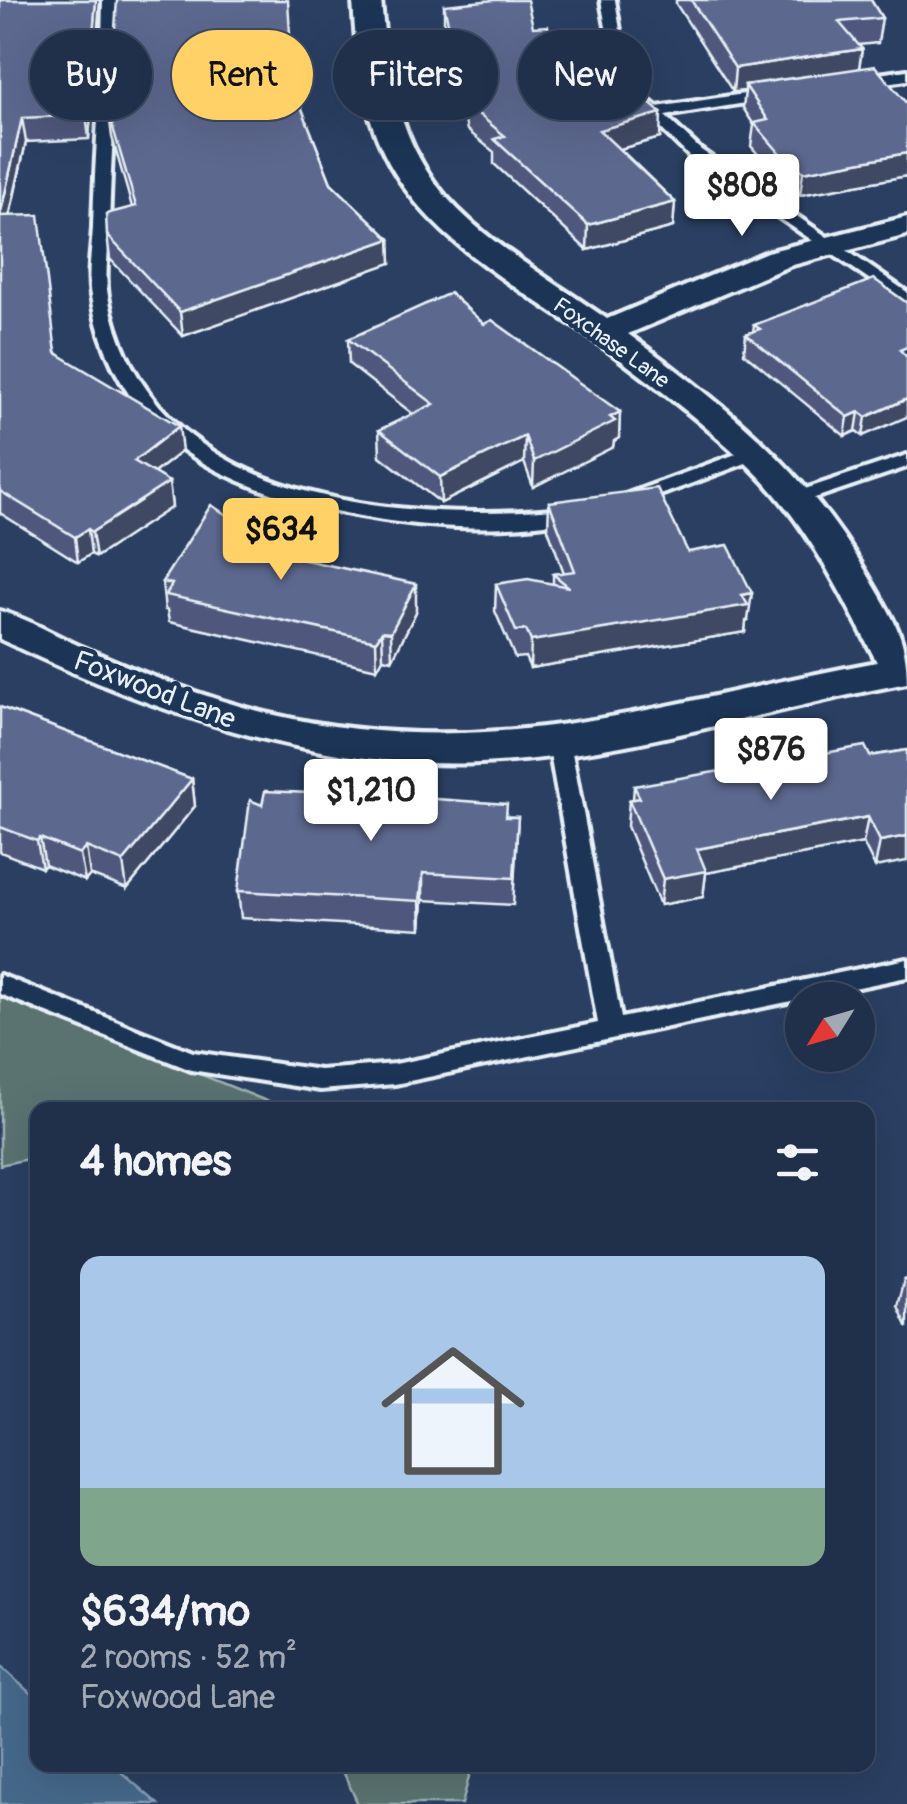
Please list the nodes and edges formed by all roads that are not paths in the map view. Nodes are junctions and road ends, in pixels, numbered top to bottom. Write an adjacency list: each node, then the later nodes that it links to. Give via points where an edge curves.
1 (110, 0): 14 (lane, via 99,296 114,357 134,393 214,461 260,487 332,506 508,521 598,508)
2 (367, 0): 13 (street, Foxchase Lane, via 386,120 424,193 470,239)
3 (608, 0): 4 (lane)
4 (613, 30)
5 (907, 75): 6 (lane)
6 (846, 84)
7 (787, 93): 8 (lane)
8 (652, 113)
9 (652, 114): 11 (lane, via 695,153)
10 (907, 226): 11 (street)
11 (825, 245): 12 (lane); 13 (street, via 690,292)
12 (907, 300)
13 (604, 332): 14 (street, Foxchase Lane)
14 (755, 454): 16 (street, Foxchase Lane)
15 (907, 461): 16 (lane)
16 (800, 497): 18 (street, Foxchase Lane)
17 (0, 624): 19 (street, Foxwood Lane, via 229,720 399,748)
18 (904, 671): 19 (street, Foxwood Lane)
19 (559, 742): 22 (lane)
20 (907, 968): 22 (lane)
21 (0, 984): 22 (lane, via 191,1061 320,1080 395,1074)
22 (611, 1028)

